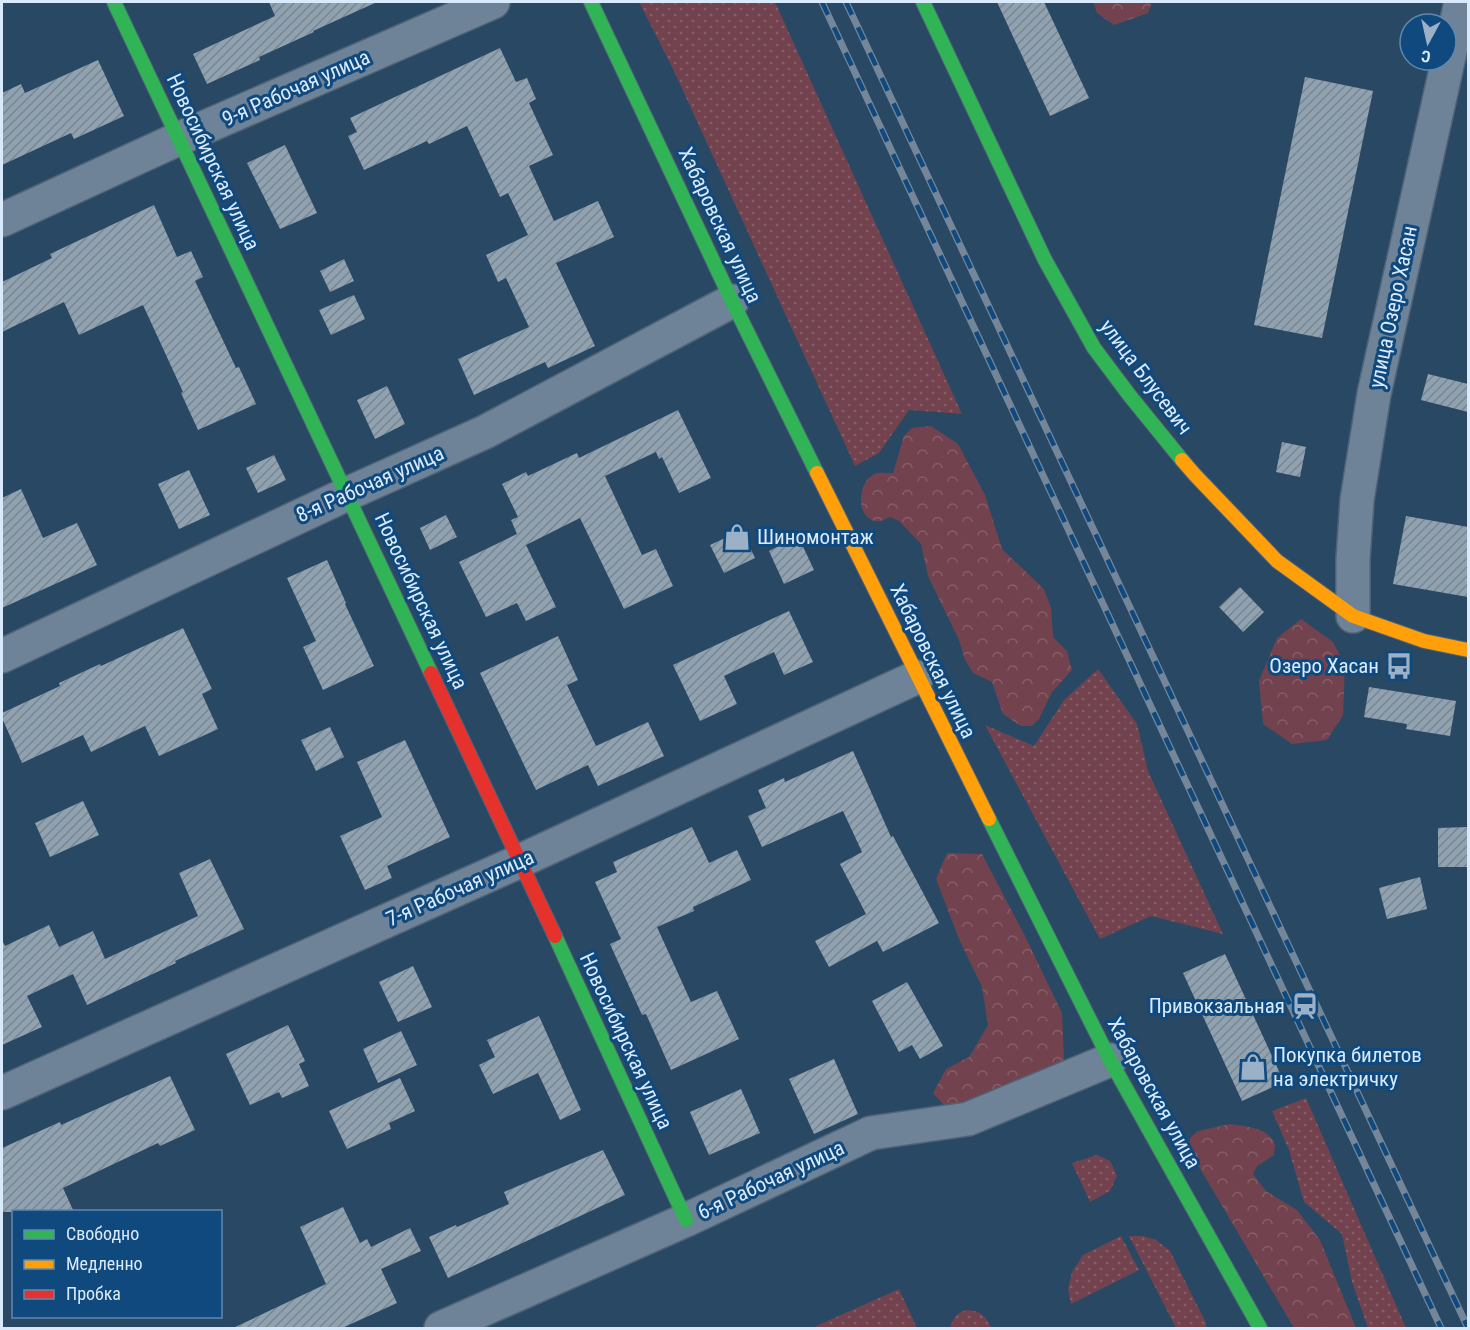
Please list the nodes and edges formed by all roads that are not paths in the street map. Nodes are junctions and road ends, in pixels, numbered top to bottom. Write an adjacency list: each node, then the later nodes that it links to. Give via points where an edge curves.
1 (114, 2): 6 (main road, Новосибирская улица)
2 (493, 2): 6 (street, 9-я Рабочая улица)
3 (591, 2): 8 (main road, Хабаровская улица)
4 (923, 2): 10 (main road, улица Блусевич, via 1045,260 1094,348 1195,475 1277,561)
5 (1461, 2): 10 (street, улица Озеро Хасан, via 1374,394 1357,500)
6 (178, 139): 7 (street, 9-я Рабочая улица); 9 (main road, Новосибирская улица)
7 (2, 220)
8 (732, 301): 9 (street, 8-я Рабочая улица, via 485,432); 13 (main road, Хабаровская улица)
9 (347, 494): 12 (street, 8-я Рабочая улица); 14 (main road, Новосибирская улица)
10 (1353, 616): 11 (main road, улица Блусевич, via 1424,641)
11 (1468, 650)
12 (2, 656)
13 (917, 677): 14 (street, 7-я Рабочая улица); 15 (main road, Хабаровская улица)
14 (520, 861): 16 (street, 7-я Рабочая улица); 17 (main road, Новосибирская улица)
15 (1110, 1060): 17 (street, 6-я Рабочая улица, via 968,1119 871,1133); 19 (main road, Хабаровская улица)
16 (2, 1094)
17 (686, 1220): 18 (street, 6-я Рабочая улица)
18 (441, 1329)
19 (1260, 1329)

